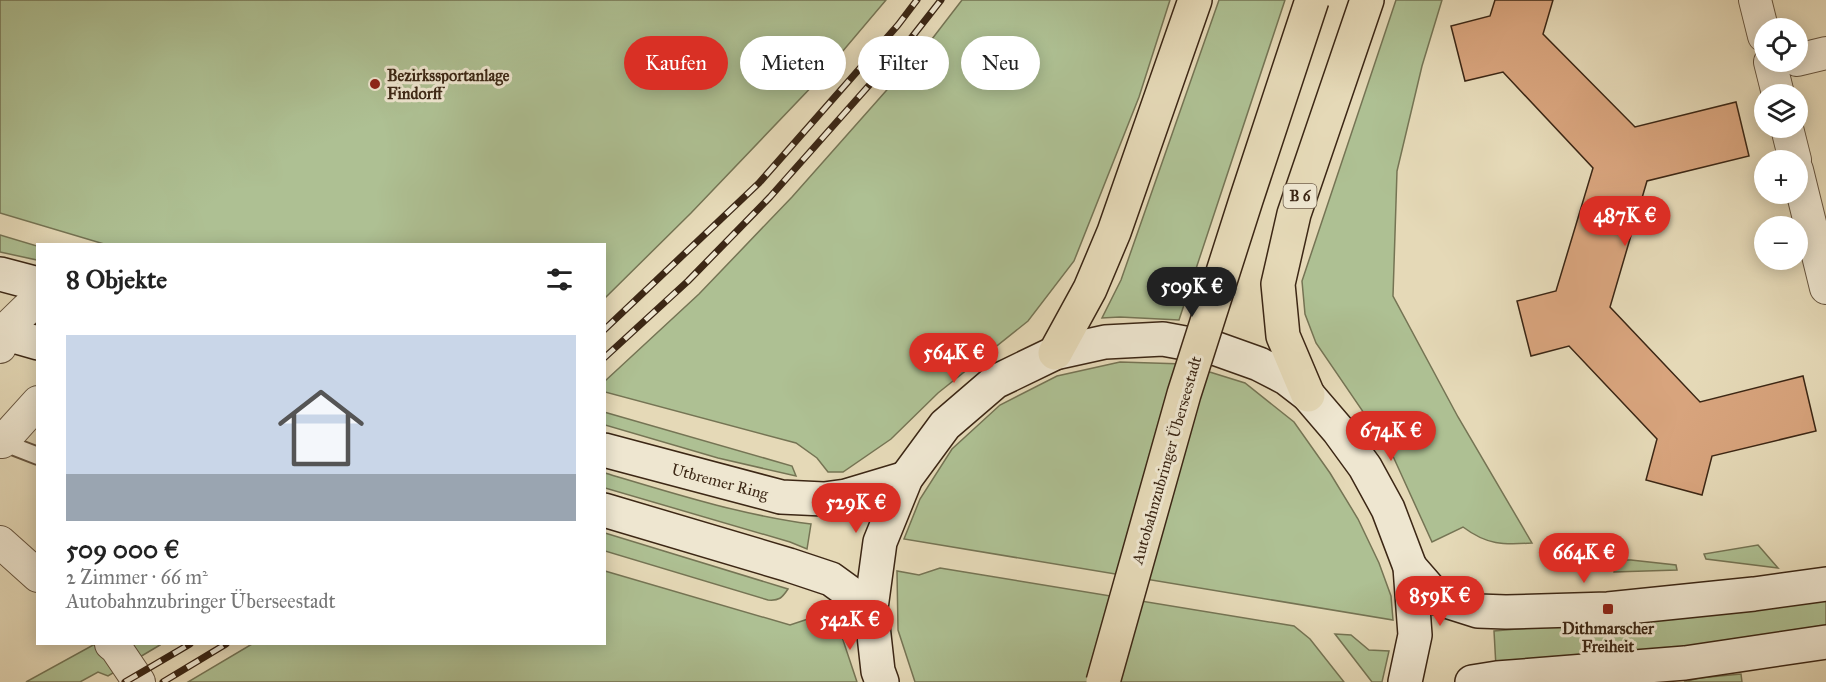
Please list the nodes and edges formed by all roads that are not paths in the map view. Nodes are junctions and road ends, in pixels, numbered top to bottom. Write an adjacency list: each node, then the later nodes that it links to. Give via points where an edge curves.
1 (1195, 0): 15 (highway, via 1114,232 1090,289)
2 (1312, 0): 32 (highway, Autobahnzubringer Überseestadt, bridge, via 1184,394)
3 (1367, 0): 16 (highway, B 6, via 1293,214 1278,284 1283,336)
4 (1755, 0): 5 (street)
5 (1760, 18)
6 (1826, 53): 7 (street)
7 (1808, 60)
8 (1805, 204): 11 (street)
9 (0, 273): 10 (main road)
10 (36, 284)
11 (1826, 288)
12 (36, 300): 13 (street)
13 (1, 337): 14 (main road)
14 (36, 343)
15 (1055, 353): 16 (main road, via 1105,342 1163,339 1217,349 1259,364); 21 (main road, via 995,382 978,396 945,425)
16 (1308, 395): 24 (main road, via 1365,467 1388,509)
17 (36, 404): 18 (street)
18 (1, 440): 20 (lane)
19 (606, 451): 21 (main road, Utbremer Ring, via 781,497 846,496)
20 (36, 455)
21 (906, 478): 27 (main road, via 880,542)
22 (606, 511): 27 (main road, via 831,579)
23 (0, 542): 25 (street)
24 (1410, 567): 26 (main road, via 1437,598 1478,611 1608,609); 33 (main road, via 1415,635)
25 (36, 574)
26 (1826, 584)
27 (871, 608): 31 (main road)
28 (1826, 642): 34 (main road, via 1685,663)
29 (112, 645): 30 (street)
30 (139, 682)
31 (882, 682)
32 (1103, 682)
33 (1405, 682)
34 (1472, 682)

